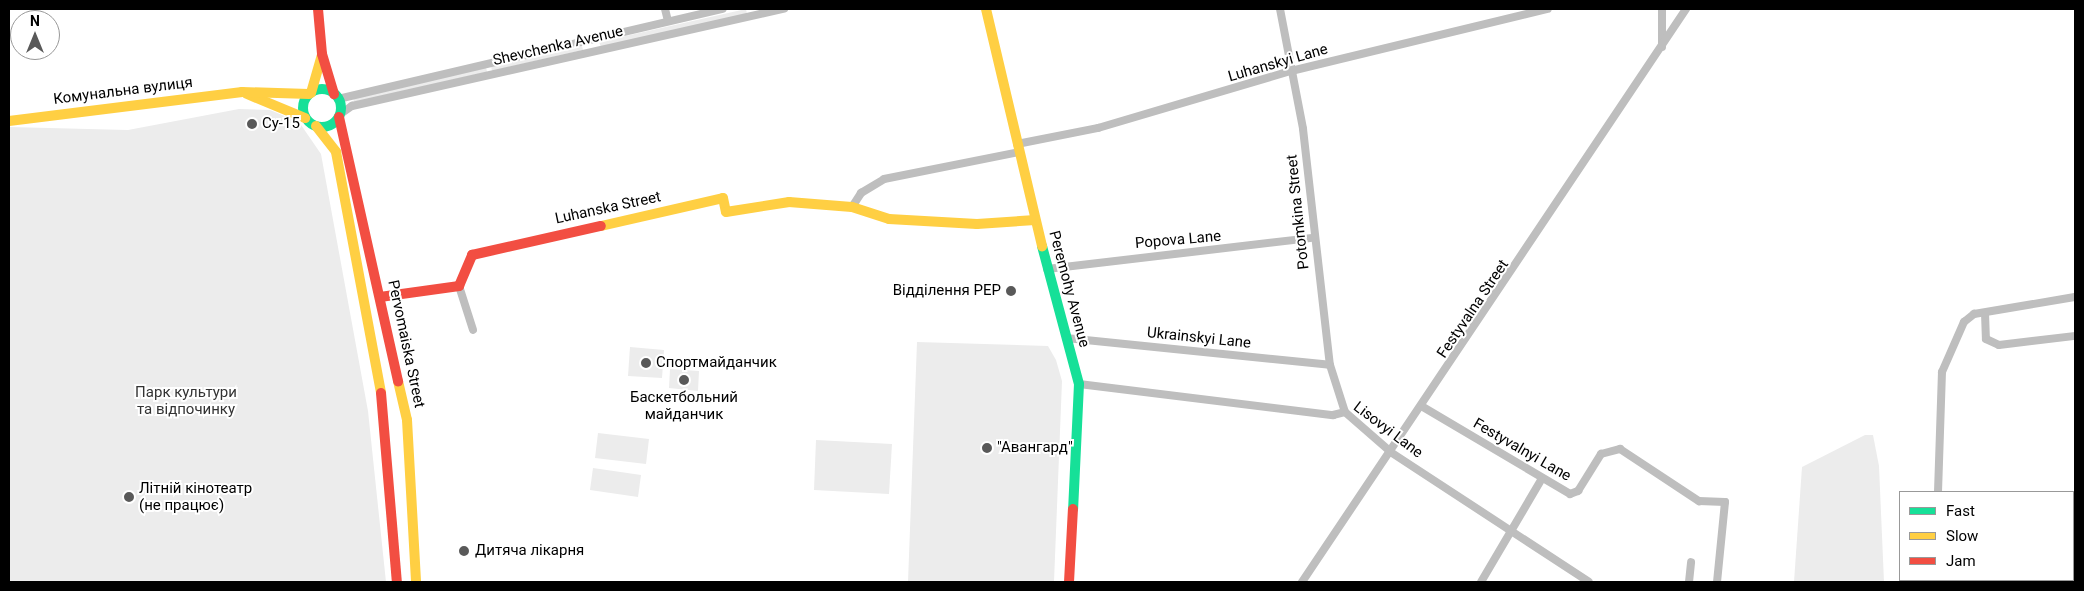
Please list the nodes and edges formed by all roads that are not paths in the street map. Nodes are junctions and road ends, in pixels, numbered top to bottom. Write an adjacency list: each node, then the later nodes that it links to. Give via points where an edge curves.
1 (318, 9): 12 (main road)
2 (665, 9): 10 (street)
3 (723, 9): 10 (street, Shevchenka Avenue)
4 (784, 9): 17 (street, Shevchenka Avenue, via 352,106)
5 (986, 9): 21 (main road, Peremohy Avenue)
6 (1280, 9): 13 (street, Potomkina Street)
7 (1548, 9): 13 (street, Luhanskyi Lane)
8 (1662, 9): 11 (street)
9 (1686, 9): 11 (street, Festyvalna Street)
10 (668, 20): 16 (street, Shevchenka Avenue)
11 (1662, 47): 35 (street, Festyvalna Street)
12 (322, 54): 15 (main road); 16 (main road)
13 (1291, 71): 21 (street, Luhanskyi Lane, via 1207,99); 24 (street, Potomkina Street, via 1303,129)
14 (242, 92): 15 (main road, Комунальна вулиця); 18 (main road, Комунальна вулиця); 19 (main road, Комунальна вулиця)
15 (310, 93): 16 (main road, via 321,89); 18 (main road, via 303,105)
16 (336, 96): 17 (main road)
17 (339, 116): 20 (main road, via 333,124); 27 (main road, Pervomaiska Street)
18 (305, 118): 20 (main road)
19 (9, 120)
20 (316, 126): 42 (main road, Pervomaiska Street, via 336,152 373,333 390,456)
21 (1018, 148): 22 (street, via 884,179 860,193); 23 (main road, Peremohy Avenue)
22 (852, 207): 23 (main road, Luhanska Street, via 889,219 978,224); 26 (main road, Luhanska Street, via 789,202 726,212 723,198 472,255)
23 (1035, 220): 25 (main road, Peremohy Avenue)
24 (1312, 238): 25 (street, Popova Lane); 33 (street, Potomkina Street)
25 (1047, 269): 32 (main road, Peremohy Avenue)
26 (459, 286): 27 (main road); 30 (street)
27 (380, 297): 43 (main road, Pervomaiska Street, via 410,443)
28 (2075, 297): 29 (street)
29 (1985, 313): 31 (street, via 1986,339 1999,345); 39 (street, via 1964,322 1942,372)
30 (473, 330)
31 (2075, 336)
32 (1066, 338): 33 (street, Ukrainskyi Lane); 34 (main road, Peremohy Avenue)
33 (1330, 365): 36 (street, Potomkina Street)
34 (1079, 384): 36 (street, Lisovyi Lane, via 1333,415); 44 (main road, Peremohy Avenue)
35 (1423, 408): 37 (street, Festyvalna Street); 38 (street, Festyvalnyi Lane)
36 (1345, 412): 37 (street, Lisovyi Lane)
37 (1389, 448): 40 (street, Lisovyi Lane); 45 (street, Festyvalna Street)
38 (1541, 480): 40 (street); 49 (street, Festyvalnyi Lane, via 1570,494 1578,491 1601,454 1620,449 1699,500 1725,502)
39 (1938, 491)
40 (1513, 532): 46 (street); 47 (street, Lisovyi Lane)
41 (1691, 562): 48 (street)
42 (397, 582)
43 (416, 582)
44 (1069, 582)
45 (1302, 582)
46 (1481, 582)
47 (1589, 582)
48 (1689, 582)
49 (1717, 582)

